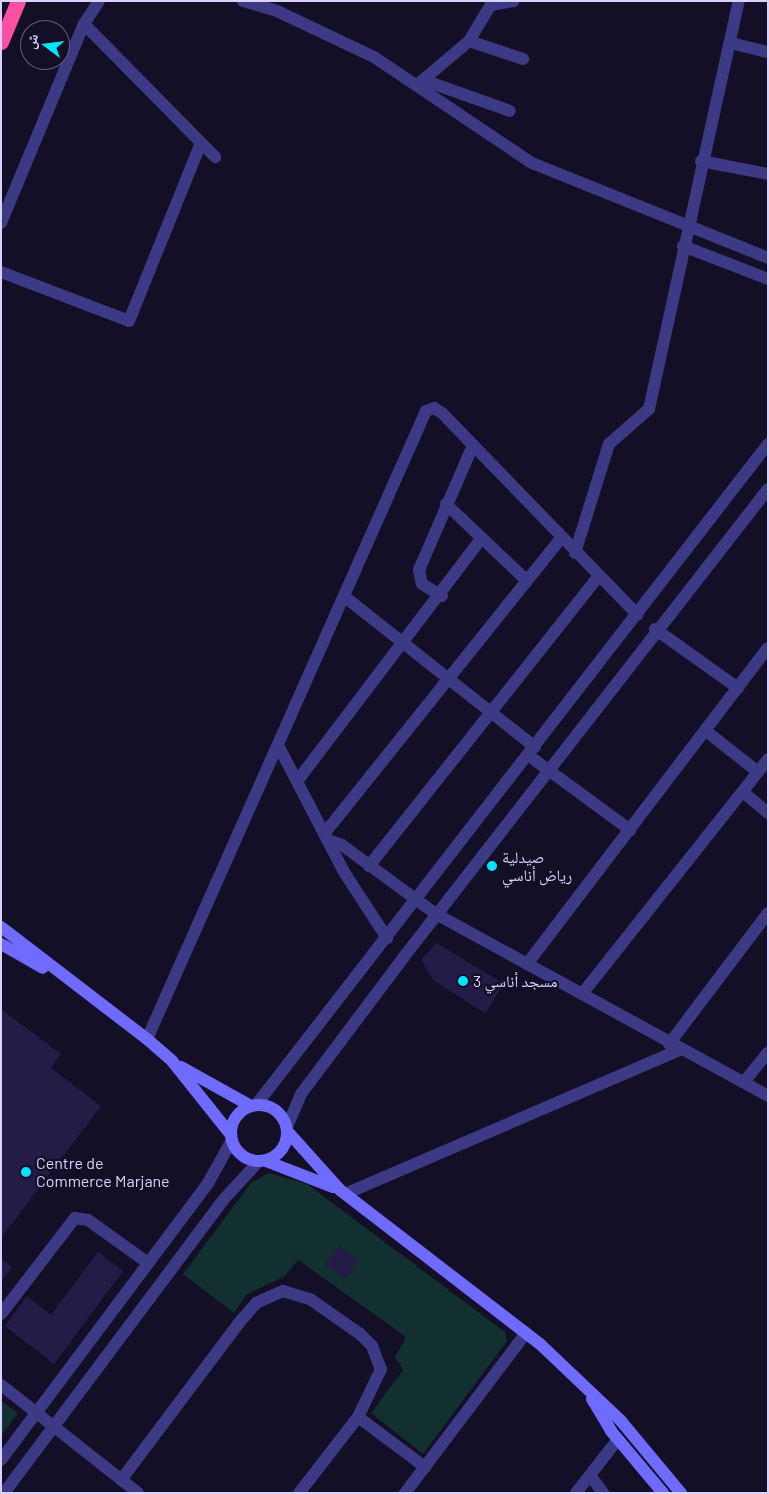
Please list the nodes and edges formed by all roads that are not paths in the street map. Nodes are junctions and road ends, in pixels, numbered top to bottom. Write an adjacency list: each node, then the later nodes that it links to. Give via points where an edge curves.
1 (18, 1): 9 (highway)
2 (99, 1): 7 (street)
3 (243, 1): 13 (street, via 322,31)
4 (514, 1): 6 (street)
5 (739, 1): 10 (street)
6 (492, 3): 8 (street)
7 (84, 24): 15 (street); 19 (street)
8 (469, 41): 12 (street); 13 (street)
9 (1, 42)
10 (731, 43): 11 (street); 17 (street)
11 (768, 52)
12 (523, 59)
13 (420, 82): 14 (street); 20 (street, via 532,164)
14 (510, 111)
15 (201, 143): 16 (street); 23 (street, via 129,321)
16 (215, 157)
17 (701, 161): 18 (street); 20 (street)
18 (768, 174)
19 (1, 223)
20 (687, 226): 21 (street); 22 (street)
21 (683, 246): 24 (street); 31 (street, via 649,409 609,444)
22 (768, 258)
23 (1, 272)
24 (768, 280)
25 (473, 444): 28 (street); 30 (street); 35 (street, via 438,410 426,411)
26 (768, 444): 36 (street)
27 (767, 490): 37 (street)
28 (446, 504): 29 (street); 34 (street, via 418,576 422,584)
29 (482, 538): 33 (street); 34 (street)
30 (561, 538): 31 (street); 33 (street)
31 (575, 553): 32 (street)
32 (598, 577): 38 (street); 44 (street)
33 (526, 580): 42 (street)
34 (442, 596): 40 (street)
35 (345, 597): 40 (street); 46 (street)
36 (650, 599): 37 (street); 38 (street)
37 (668, 613): 39 (street)
38 (638, 615): 47 (street)
39 (655, 629): 43 (street); 49 (street)
40 (405, 644): 42 (street); 51 (street)
41 (768, 648): 43 (street)
42 (448, 676): 44 (street); 55 (street)
43 (738, 688): 45 (street)
44 (492, 711): 47 (street); 56 (street)
45 (706, 730): 50 (street); 54 (street)
46 (280, 748): 51 (street); 66 (street)
47 (531, 751): 49 (street); 57 (street)
48 (768, 760): 50 (street)
49 (547, 769): 54 (street); 59 (street)
50 (758, 772): 52 (street)
51 (298, 780): 55 (street)
52 (743, 792): 53 (street); 65 (street)
53 (768, 813)
54 (630, 830): 63 (street)
55 (325, 837): 56 (street); 61 (street)
56 (369, 866): 57 (street)
57 (416, 902): 59 (street); 61 (street)
58 (768, 913): 67 (street)
59 (436, 914): 63 (street); 73 (street, via 301,1094)
60 (1, 927): 64 (street)
61 (387, 938): 72 (street)
62 (1, 944): 64 (street)
63 (527, 964): 65 (street)
64 (80, 990): 66 (street)
65 (582, 994): 67 (street)
66 (147, 1039): 69 (street)
67 (674, 1047): 70 (street); 76 (street)
68 (768, 1052): 70 (street)
69 (172, 1061): 72 (street); 74 (street)
70 (744, 1082): 71 (street)
71 (768, 1096)
72 (254, 1105): 73 (street, via 272,1108); 74 (street, via 236,1117)
73 (288, 1130): 75 (street, via 282,1151); 76 (street)
74 (232, 1138): 75 (street, via 242,1156); 77 (street, via 207,1185)
75 (262, 1161): 76 (street); 84 (street, via 224,1199)
76 (343, 1192): 79 (street)
77 (148, 1263): 78 (street, via 88,1220 75,1218); 82 (street)
78 (1, 1314)
79 (526, 1333): 81 (street); 87 (street)
80 (1, 1385): 82 (street)
81 (585, 1389): 85 (street); 97 (street, via 621,1420)
82 (37, 1412): 84 (street); 86 (street)
83 (358, 1417): 87 (street); 89 (street, via 381,1369 372,1346 310,1299 283,1291 256,1303); 92 (street)
84 (54, 1425): 89 (street); 90 (street)
85 (618, 1438): 88 (street); 96 (street)
86 (1, 1460)
87 (425, 1467): 93 (street)
88 (590, 1475): 94 (street); 95 (street)
89 (121, 1480): 91 (street)
90 (4, 1493)
91 (138, 1493)
92 (299, 1493)
93 (405, 1493)
94 (576, 1493)
95 (603, 1493)
96 (663, 1493)
97 (681, 1493)

